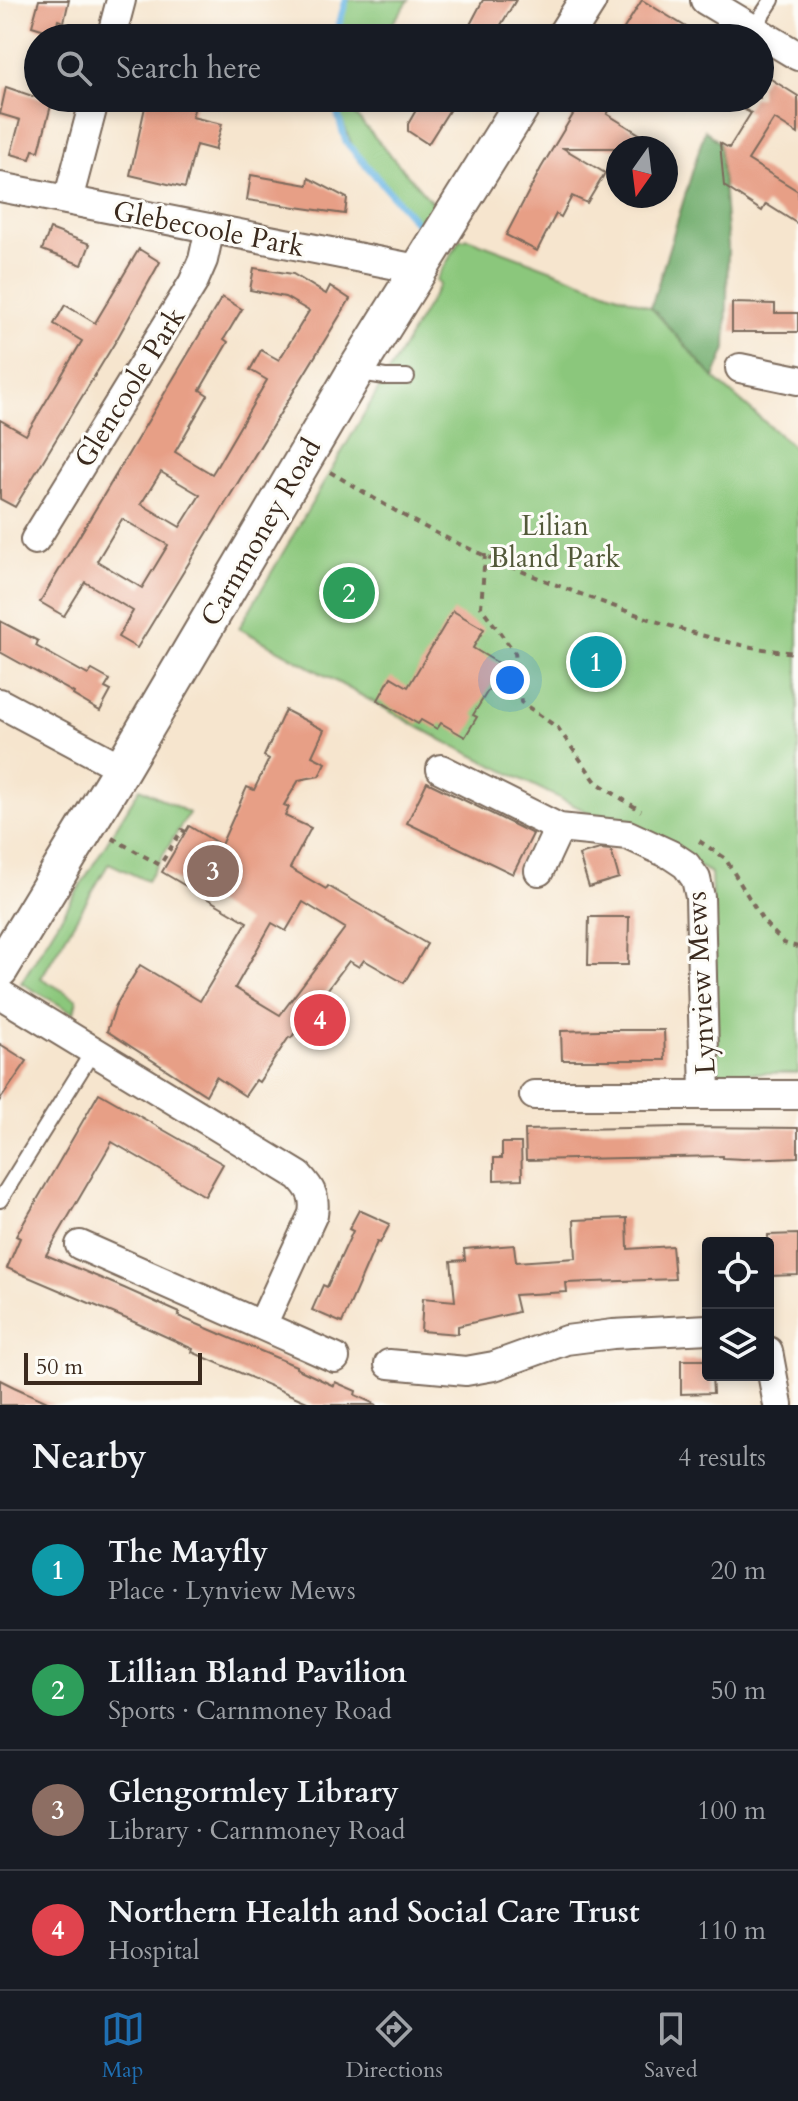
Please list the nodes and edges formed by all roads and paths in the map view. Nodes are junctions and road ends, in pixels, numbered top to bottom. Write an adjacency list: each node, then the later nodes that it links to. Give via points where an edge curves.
1 (121, 0): 5 (street)
2 (588, 0): 6 (street)
3 (705, 0): 7 (street)
4 (772, 0): 8 (lane)
5 (115, 24)
6 (573, 24)
7 (745, 24)
8 (756, 24)
9 (774, 42): 10 (street)
10 (798, 56)
11 (91, 112): 14 (street)
12 (517, 112): 16 (street, Carnmoney Road)
13 (0, 187): 14 (street, Glebecoole Park)
14 (68, 200): 15 (street, Glebecoole Park)
15 (210, 228): 16 (street, Glebecoole Park); 22 (street, Glencoole Park, via 193,283)
16 (417, 273): 18 (street, Carnmoney Road)
17 (740, 368): 20 (street)
18 (355, 372): 19 (lane); 21 (street, Carnmoney Road)
19 (407, 377)
20 (798, 380)
21 (304, 457): 23 (path, via 420,525); 26 (street, Carnmoney Road)
22 (35, 540)
23 (485, 554): 24 (path, via 654,621 725,641); 28 (path, via 481,607 515,653 521,702 558,728 596,782)
24 (798, 653)
25 (0, 703): 26 (street)
26 (122, 768): 35 (street, Carnmoney Road)
27 (441, 769): 29 (street, Lynview Mews)
28 (647, 814)
29 (559, 828): 33 (street); 38 (street, Lynview Mews, via 628,835 686,865 696,879)
30 (186, 832): 31 (path, via 182,830 160,865)
31 (107, 835)
32 (693, 838): 34 (path, via 725,858 763,921 784,943)
33 (539, 871)
34 (798, 947)
35 (0, 969)
36 (0, 994): 37 (street)
37 (93, 1051): 41 (lane); 43 (street, via 299,1176 310,1188 313,1214)
38 (705, 1094): 39 (street); 40 (street)
39 (534, 1095)
40 (798, 1095)
41 (0, 1200)
42 (80, 1245): 43 (street)
43 (262, 1325): 45 (street)
44 (702, 1329): 46 (street, via 566,1340 466,1371)
45 (335, 1358)
46 (389, 1364)
47 (774, 1381): 48 (street)
48 (778, 1405)

